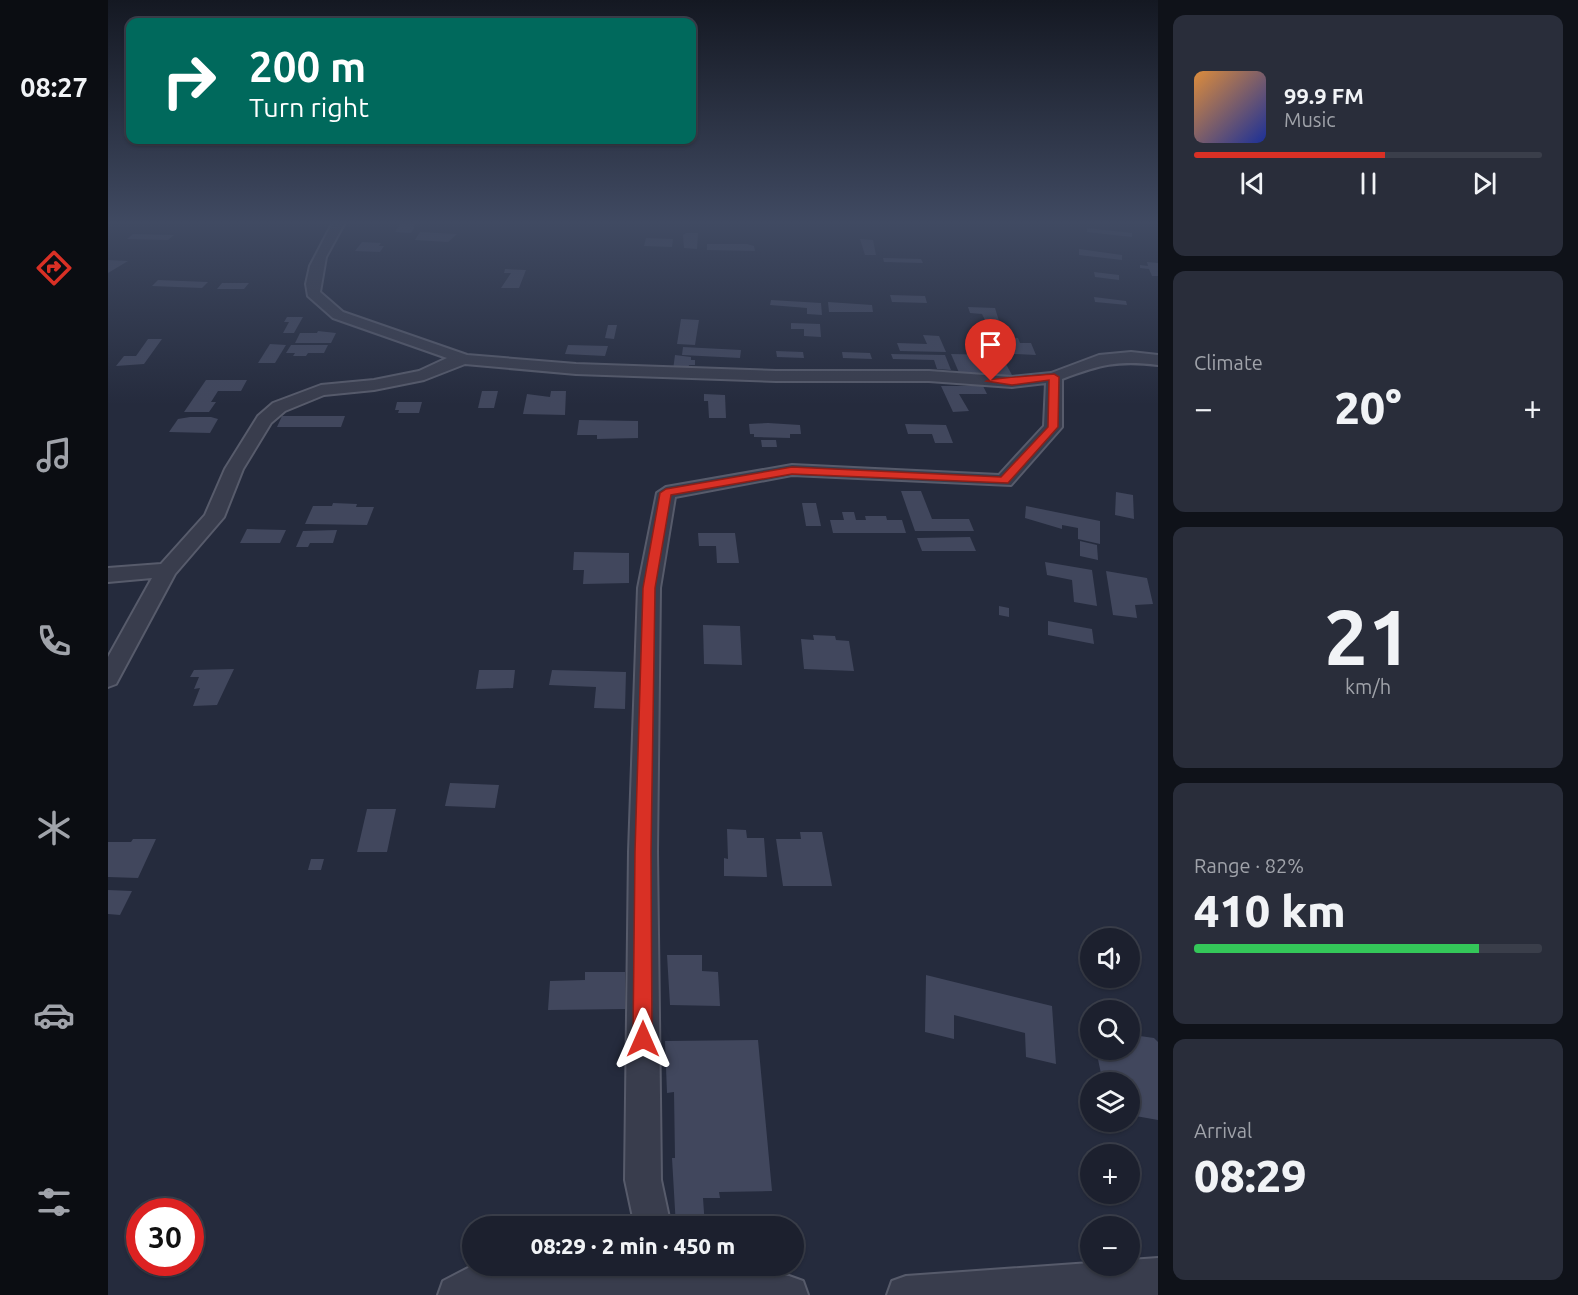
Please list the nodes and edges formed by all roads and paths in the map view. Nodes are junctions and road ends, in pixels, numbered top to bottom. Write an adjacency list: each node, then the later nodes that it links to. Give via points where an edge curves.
1 (312, 284): 2 (street, via 313,293 338,315)
2 (465, 359): 4 (street, via 576,369 776,376 928,376 1012,382); 5 (street, via 424,375 321,390 279,407 264,420 234,469 214,517)
3 (1158, 360): 4 (street, via 1100,360)
4 (1054, 377): 8 (street, via 1053,427 1004,481 792,470 666,493 649,588 643,852 643,1180)
5 (167, 570): 6 (street); 7 (street)
6 (108, 575)
7 (108, 678)
8 (650, 1216)
9 (683, 1276): 11 (street)
10 (1158, 1277): 14 (street)
11 (702, 1288): 12 (street, via 468,1287); 13 (street)
12 (458, 1295)
13 (789, 1295)
14 (906, 1295)

